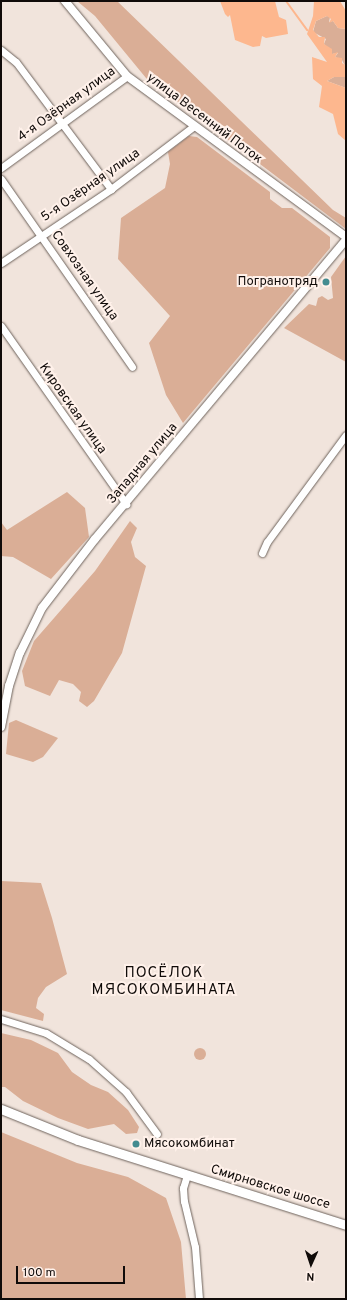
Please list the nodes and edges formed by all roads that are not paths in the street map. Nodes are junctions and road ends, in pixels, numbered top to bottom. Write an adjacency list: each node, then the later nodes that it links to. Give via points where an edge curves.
1 (65, 1): 3 (street, улица Весенний Поток)
2 (1, 50): 4 (street, via 16,62)
3 (127, 76): 4 (street, 4-я Озёрная улица); 5 (street, улица Весенний Поток)
4 (61, 122): 6 (street, 4-я Озёрная улица); 8 (street)
5 (194, 126): 8 (street, 5-я Озёрная улица); 10 (street, улица Весенний Поток)
6 (1, 168)
7 (1, 180): 9 (street, Совхозная улица)
8 (110, 189): 9 (street, 5-я Озёрная улица)
9 (42, 235): 12 (street, 5-я Озёрная улица); 14 (street, Совхозная улица)
10 (346, 237)
11 (346, 240): 16 (street, Западная улица)
12 (1, 263)
13 (1, 326): 16 (street, Кировская улица)
14 (132, 367)
15 (346, 435): 17 (street)
16 (126, 504): 18 (street, Западная улица, via 81,557 34,622 9,686)
17 (262, 553)
18 (1, 727)
19 (1, 1019): 21 (street, via 44,1032 76,1049 115,1080)
20 (1, 1109): 22 (main road, Смирновское шоссе, via 78,1140)
21 (157, 1134)
22 (187, 1175): 23 (main road, Смирновское шоссе); 24 (street, via 183,1188 184,1201 195,1247)
23 (346, 1225)
24 (199, 1299)

